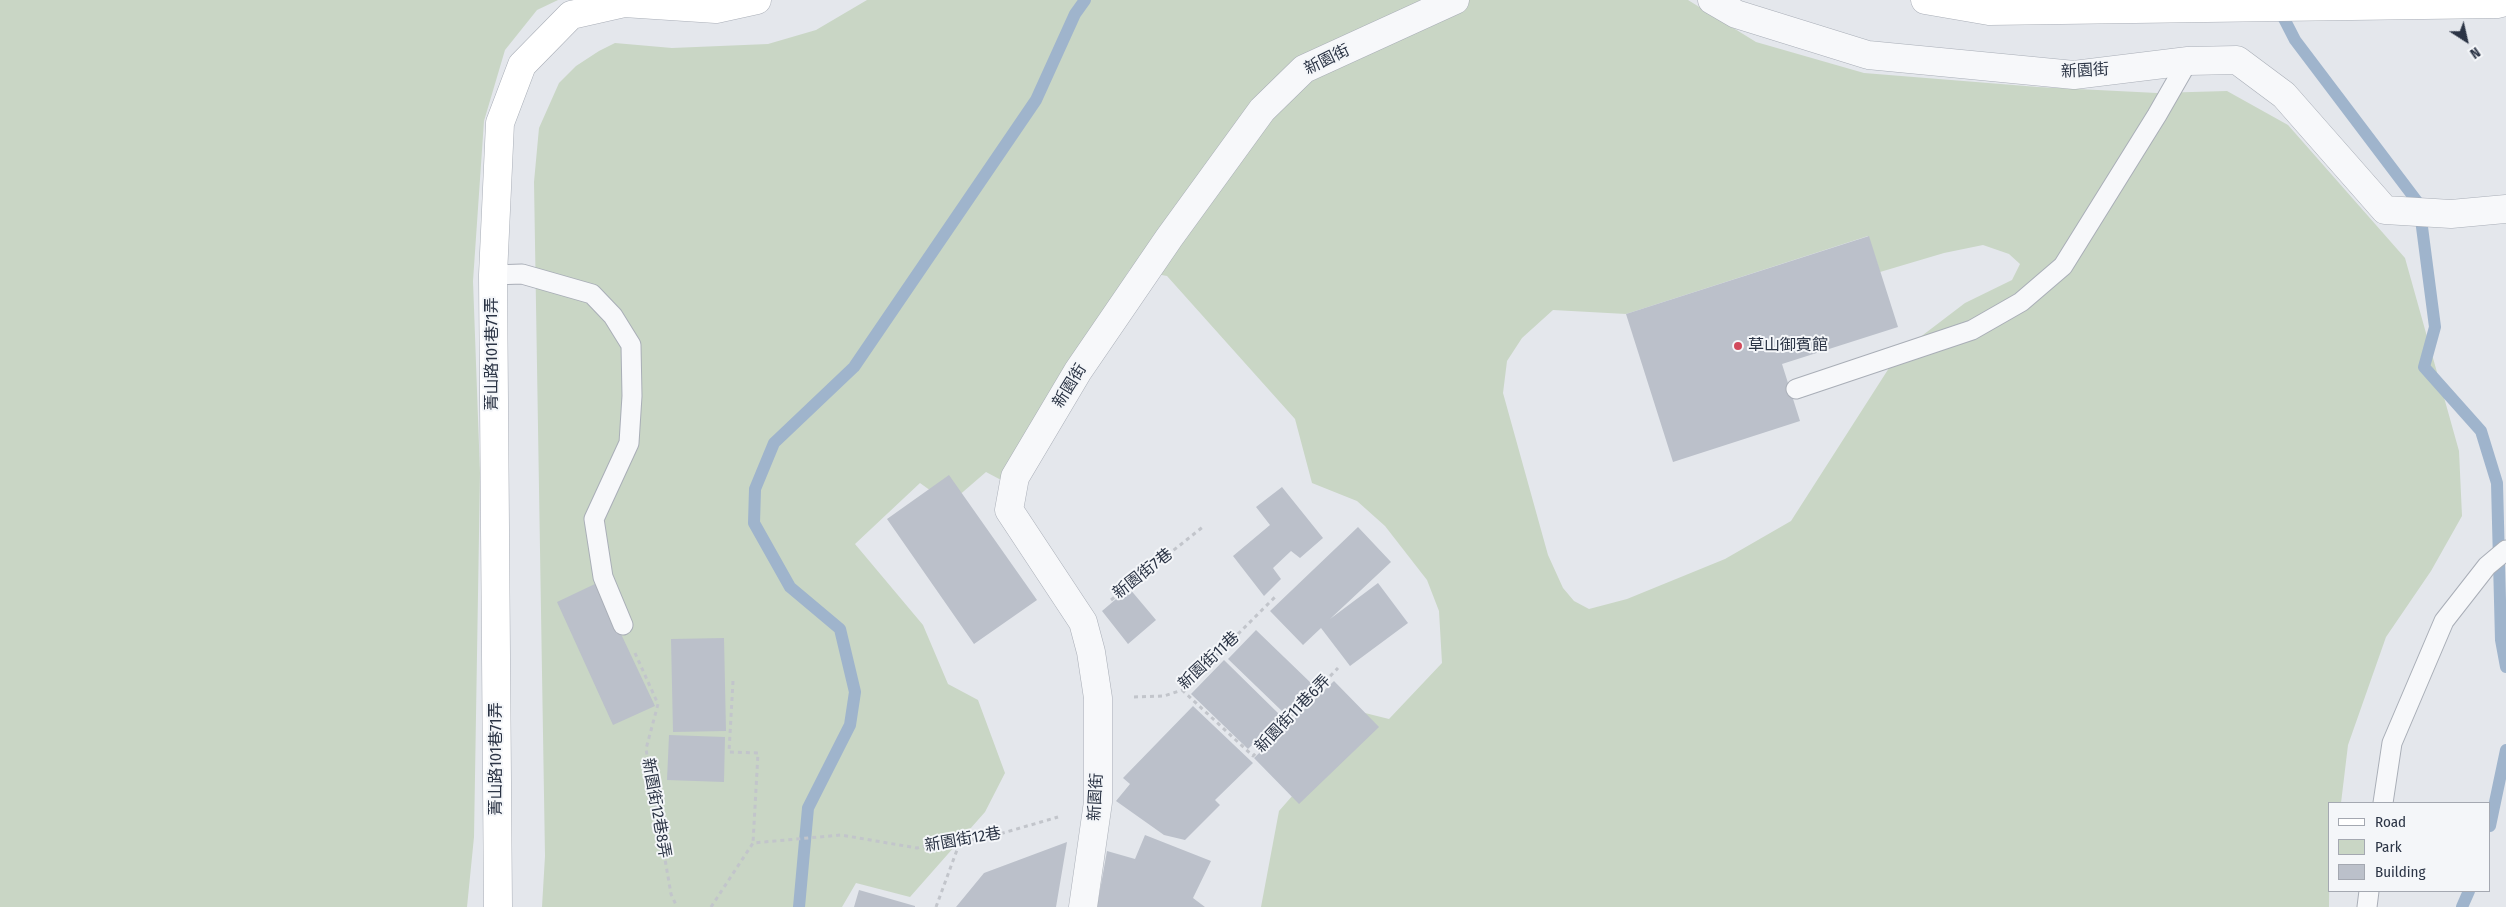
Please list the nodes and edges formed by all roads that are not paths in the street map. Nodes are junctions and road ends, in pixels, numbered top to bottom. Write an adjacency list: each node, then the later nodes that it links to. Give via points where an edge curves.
1 (758, 0): 8 (street, 菁山路101巷71弄, via 716,8 624,3 571,15 522,65 500,123)
2 (1455, 0): 15 (street, 新園街, via 1304,69 1262,110 1078,371 1016,477 1009,510 1083,622 1091,652 1098,698 1098,802)
3 (1712, 0): 6 (street, 新園街, via 1736,14 1868,55 2074,75)
4 (1925, 0): 5 (street, via 1989,11)
5 (2506, 2)
6 (2188, 61): 7 (street, 新園街, via 2237,60 2284,95 2385,210 2451,214); 9 (lane, via 2063,266 2021,302 1972,330)
7 (2506, 209)
8 (493, 275): 11 (lane, via 522,274 592,294 613,316 631,345 629,443 594,519 604,577); 14 (street, 菁山路101巷71弄)
9 (1796, 389)
10 (2506, 550): 12 (lane, via 2487,566 2444,621 2392,743)
11 (623, 625)
12 (2383, 802)
13 (2369, 892): 16 (lane)
14 (498, 907)
15 (1083, 907)
16 (2367, 907)

